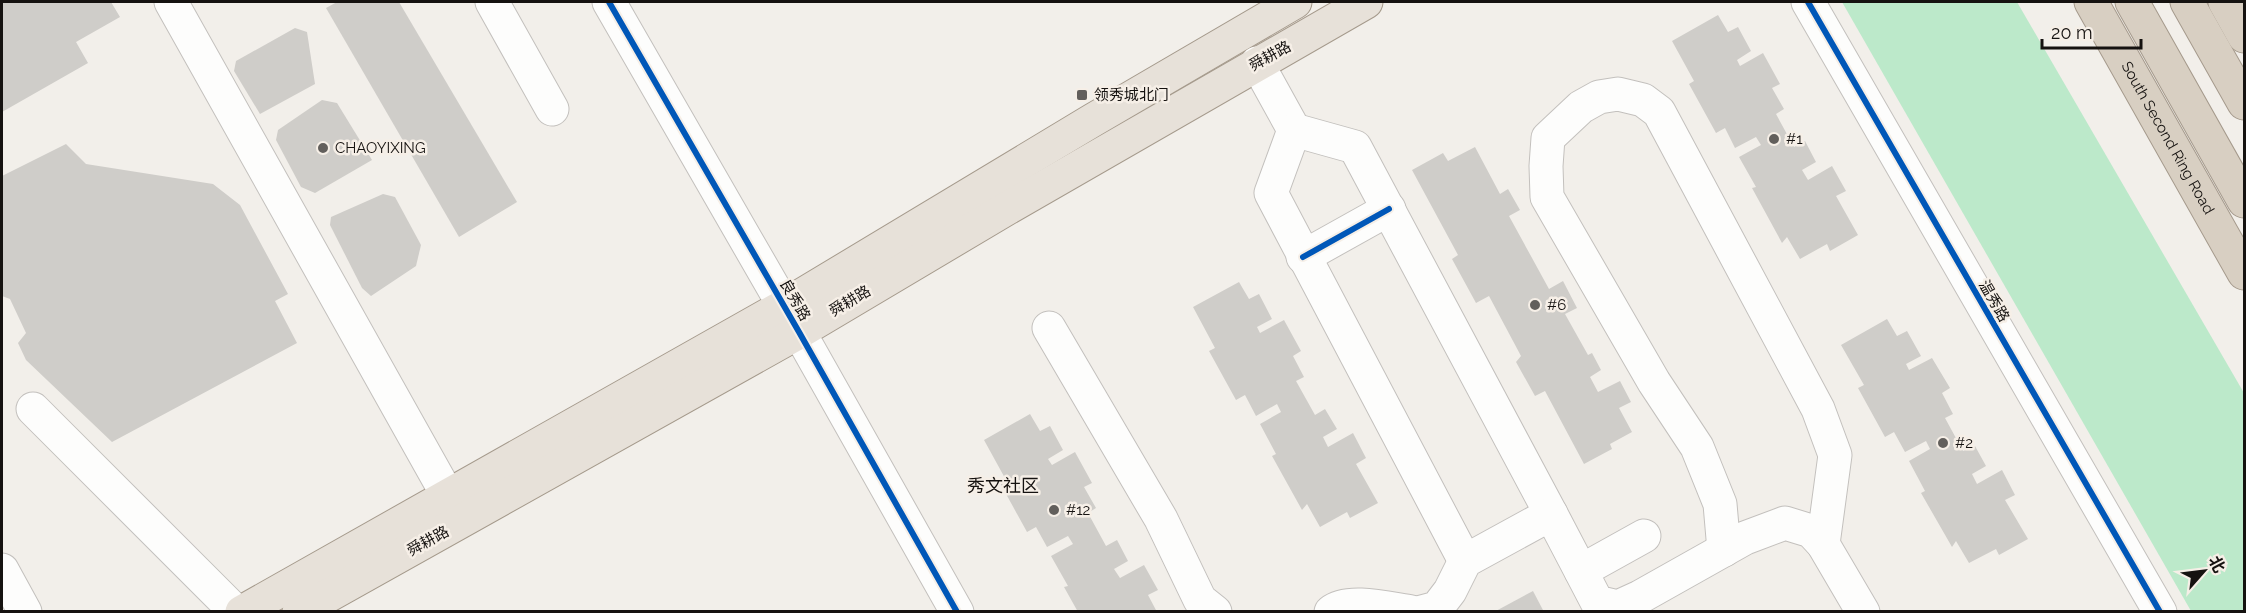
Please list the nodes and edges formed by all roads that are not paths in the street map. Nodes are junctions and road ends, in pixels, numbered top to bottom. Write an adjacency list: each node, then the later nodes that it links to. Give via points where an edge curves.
1 (492, 2): 14 (street)
2 (609, 2): 20 (street, 良秀路)
3 (1295, 2): 20 (main road, 舜耕路, via 1093,120)
4 (1366, 2): 12 (main road, 舜耕路)
5 (1808, 2): 41 (street, 温秀路)
6 (2091, 2): 19 (highway, South Second Ring Road)
7 (2132, 2): 16 (highway)
8 (2187, 2): 13 (highway)
9 (2225, 2): 11 (highway)
10 (173, 4): 23 (street)
11 (2244, 36)
12 (1257, 63): 15 (street); 20 (main road, 舜耕路)
13 (2244, 103)
14 (552, 109)
15 (1294, 130): 17 (street, via 1355,147); 18 (street, via 1271,193)
16 (2244, 201)
17 (1389, 209): 18 (street); 24 (street)
18 (1303, 257): 28 (street)
19 (2244, 273)
20 (792, 319): 23 (main road, 舜耕路); 34 (main road, 舜耕路); 35 (street, 良秀路)
21 (1049, 328): 36 (street, via 1161,519 1200,600)
22 (33, 409): 32 (street)
23 (448, 496): 33 (main road, 舜耕路)
24 (1551, 514): 28 (street); 30 (street)
25 (1644, 536): 30 (street)
26 (1823, 544): 27 (street, via 1811,531 1785,523); 27 (street, via 1835,455 1818,409 1659,112 1643,100 1618,94 1599,97 1581,106 1548,138 1547,197 1653,382 1697,447 1720,504); 40 (street)
27 (1724, 550): 30 (street, via 1618,607 1597,602)
28 (1465, 561): 39 (street, via 1437,608)
29 (2, 570): 31 (street)
30 (1581, 571)
31 (25, 612)
32 (236, 612)
33 (242, 612)
34 (299, 612)
35 (957, 612)
36 (1215, 612)
37 (1330, 612): 38 (street, via 1353,603)
38 (1412, 612)
39 (1422, 612)
40 (1863, 612)
41 (2160, 612)

